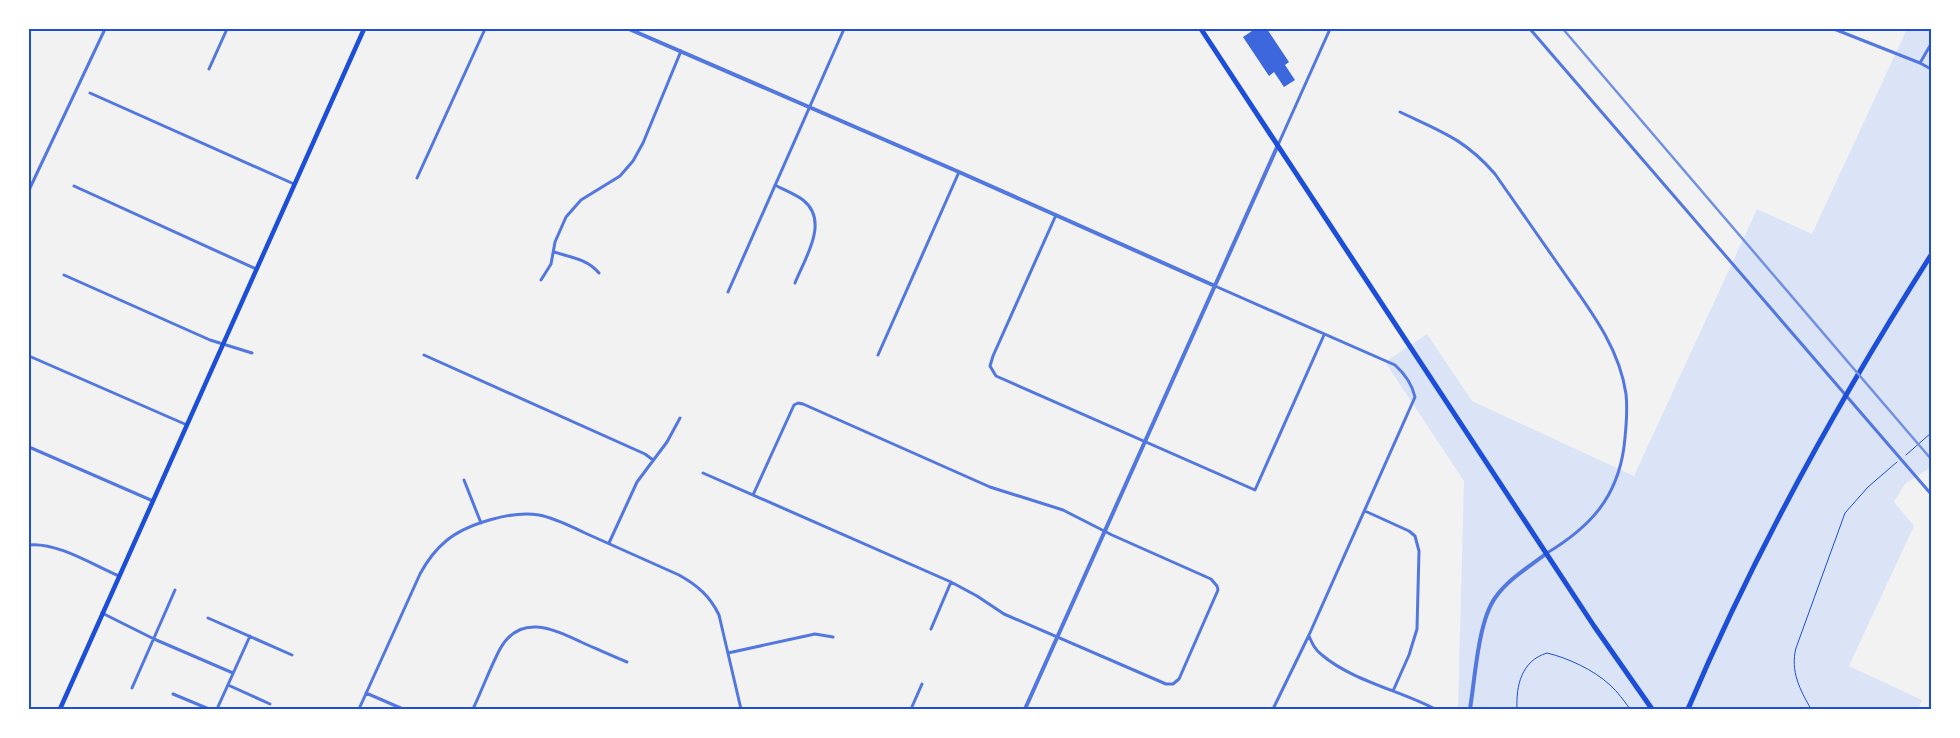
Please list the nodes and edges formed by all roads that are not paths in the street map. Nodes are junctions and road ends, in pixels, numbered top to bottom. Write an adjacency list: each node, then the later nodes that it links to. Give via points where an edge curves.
1 (105, 29): 25 (street)
2 (227, 29): 14 (street)
3 (364, 29): 22 (main road)
4 (485, 29): 21 (street)
5 (629, 29): 12 (street)
6 (844, 29): 17 (street)
7 (1201, 29): 19 (main road)
8 (1330, 29): 19 (street)
9 (1530, 29): 49 (street)
10 (1834, 29): 13 (street)
11 (1931, 44): 13 (street)
12 (681, 51): 17 (street); 27 (street, via 633,161 620,176 581,200 566,217)
13 (1920, 63): 15 (street)
14 (209, 69)
15 (1931, 69)
16 (90, 93): 22 (street)
17 (810, 107): 20 (street); 23 (street)
18 (1400, 112): 57 (street, via 1458,140 1495,174 1598,322 1619,368 1626,394 1626,424 1622,461 1614,484 1600,510 1571,539)
19 (1278, 145): 34 (street); 57 (main road)
20 (959, 172): 26 (street); 40 (street)
21 (417, 178)
22 (294, 184): 29 (main road)
23 (775, 185): 33 (street, via 814,210 817,222 814,238); 35 (street)
24 (74, 186): 29 (street)
25 (29, 190)
26 (1056, 215): 34 (street); 44 (street, via 990,366 996,376)
27 (554, 252): 30 (street, via 581,259); 32 (street)
28 (1931, 255): 80 (main road, via 1866,361 1758,556)
29 (256, 269): 37 (main road)
30 (598, 273)
31 (64, 275): 37 (street)
32 (541, 280)
33 (795, 283)
34 (1215, 286): 36 (street); 44 (street)
35 (728, 292)
36 (1324, 335): 44 (street, via 1255,490); 52 (street, via 1395,366 1403,372 1415,397)
37 (223, 344): 38 (street); 43 (main road)
38 (252, 352)
39 (424, 354): 46 (street)
40 (878, 355)
41 (29, 356): 43 (street)
42 (680, 418): 46 (street)
43 (186, 425): 51 (main road)
44 (1146, 441): 54 (street)
45 (29, 447): 51 (street)
46 (652, 460): 55 (street, via 631,493)
47 (703, 473): 50 (street)
48 (464, 480): 53 (street)
49 (1931, 494)
50 (753, 496): 54 (street, via 794,405 798,403 990,487 1063,510); 59 (street)
51 (153, 501): 58 (main road)
52 (1365, 511): 64 (street); 76 (street, via 1409,531 1415,536 1419,551 1417,628)
53 (481, 523): 55 (street, via 529,513); 77 (street, via 448,539 428,560)
54 (1105, 531): 67 (street); 67 (street, via 1211,579 1217,586 1179,680 1166,684)
55 (609, 543): 69 (street, via 697,586 714,604)
56 (29, 545): 58 (street, via 59,550)
57 (1547, 553): 92 (street, via 1509,582 1489,608); 93 (main road)
58 (119, 576): 61 (main road)
59 (950, 582): 63 (street); 67 (street, via 972,592 1004,614)
60 (175, 590): 68 (street)
61 (102, 613): 68 (street); 81 (main road)
62 (208, 618): 65 (street)
63 (930, 629)
64 (1309, 635): 76 (street, via 1320,654 1330,662); 90 (street)
65 (250, 636): 70 (street); 72 (street)
66 (833, 637): 69 (street, via 815,634)
67 (1058, 637): 89 (street)
68 (154, 639): 72 (street); 75 (street)
69 (728, 653): 87 (street)
70 (292, 655)
71 (627, 662): 86 (street, via 554,629 529,627 514,634 500,649)
72 (233, 672): 74 (street)
73 (922, 684): 88 (street)
74 (228, 685): 79 (street); 83 (street)
75 (132, 688)
76 (1393, 692): 91 (street)
77 (366, 693): 84 (street); 85 (street)
78 (174, 694): 82 (street)
79 (270, 704)
80 (1689, 708)
81 (60, 709)
82 (208, 709)
83 (217, 709)
84 (359, 709)
85 (403, 709)
86 (473, 709)
87 (741, 709)
88 (910, 709)
89 (1026, 709)
90 (1273, 709)
91 (1435, 709)
92 (1470, 709)
93 (1652, 709)

